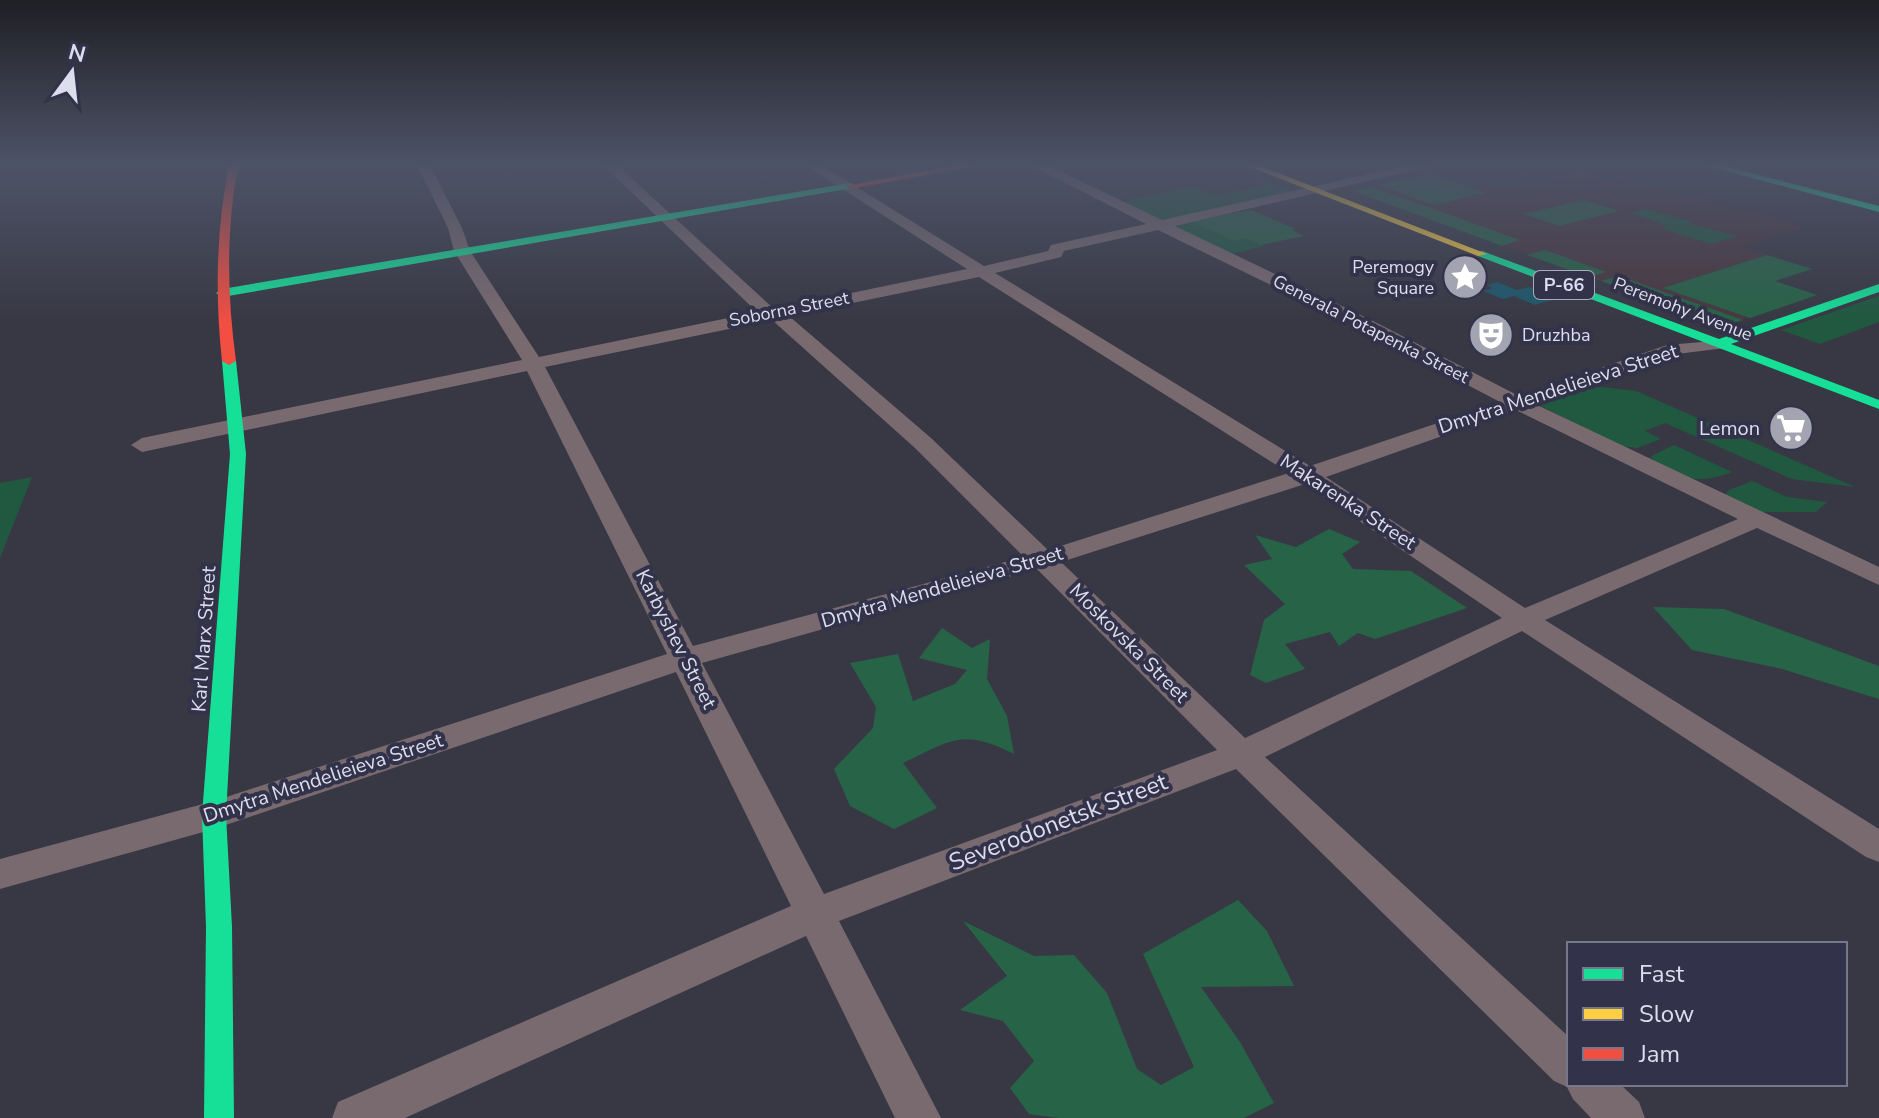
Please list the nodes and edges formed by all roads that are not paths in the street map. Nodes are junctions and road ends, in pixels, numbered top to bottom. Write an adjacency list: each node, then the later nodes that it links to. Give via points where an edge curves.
1 (224, 217): 13 (street, Karl Marx Street)
2 (450, 217): 10 (street, Karbyshev Street)
3 (671, 217): 8 (street)
4 (894, 217): 11 (street, Makarenka Street)
5 (1142, 217): 9 (street, Generala Potapenka Street)
6 (1196, 217): 9 (street, Soborna Street)
7 (1384, 217): 15 (street, Peremohy Avenue / Р-66)
8 (666, 218): 10 (street); 14 (street, Moskovska Street)
9 (1158, 225): 11 (street, Soborna Street); 17 (street, Generala Potapenka Street)
10 (462, 251): 13 (street); 16 (street, Karbyshev Street)
11 (982, 271): 14 (street, Soborna Street); 21 (street, Makarenka Street)
12 (1879, 288): 15 (street, Dmytra Mendelieieva Street)
13 (222, 293): 19 (street, Karl Marx Street)
14 (768, 313): 16 (street, Soborna Street); 23 (street, Moskovska Street, via 778,316 912,433)
15 (1718, 344): 17 (street, Dmytra Mendelieieva Street, via 1681,347); 18 (street, Peremohy Avenue / Р-66)
16 (533, 363): 19 (street, Soborna Street); 26 (street, Karbyshev Street)
17 (1515, 402): 21 (street, Dmytra Mendelieieva Street); 22 (street, Generala Potapenka Street)
18 (1879, 405)
19 (238, 425): 20 (street, Soborna Street); 28 (street, Karl Marx Street)
20 (142, 445)
21 (1308, 475): 23 (street, Dmytra Mendelieieva Street); 25 (street, Makarenka Street)
22 (1758, 519): 24 (street, Generala Potapenka Street); 25 (street, Severodonetsk Street)
23 (1045, 559): 26 (street, Dmytra Mendelieieva Street); 27 (street, Moskovska Street)
24 (1879, 577)
25 (1523, 619): 27 (street, Severodonetsk Street); 29 (street, Makarenka Street)
26 (686, 658): 28 (street, Dmytra Mendelieieva Street); 31 (street, Karbyshev Street)
27 (1241, 754): 31 (street, Severodonetsk Street); 32 (street, Moskovska Street)
28 (214, 815): 30 (street, Dmytra Mendelieieva Street); 34 (street, Karl Marx Street)
29 (1879, 847)
30 (0, 874)
31 (814, 914): 35 (street, Severodonetsk Street); 36 (street, Karbyshev Street)
32 (1567, 1064)
33 (1590, 1086): 37 (street)
34 (219, 1118)
35 (354, 1118)
36 (919, 1118)
37 (1623, 1118)

